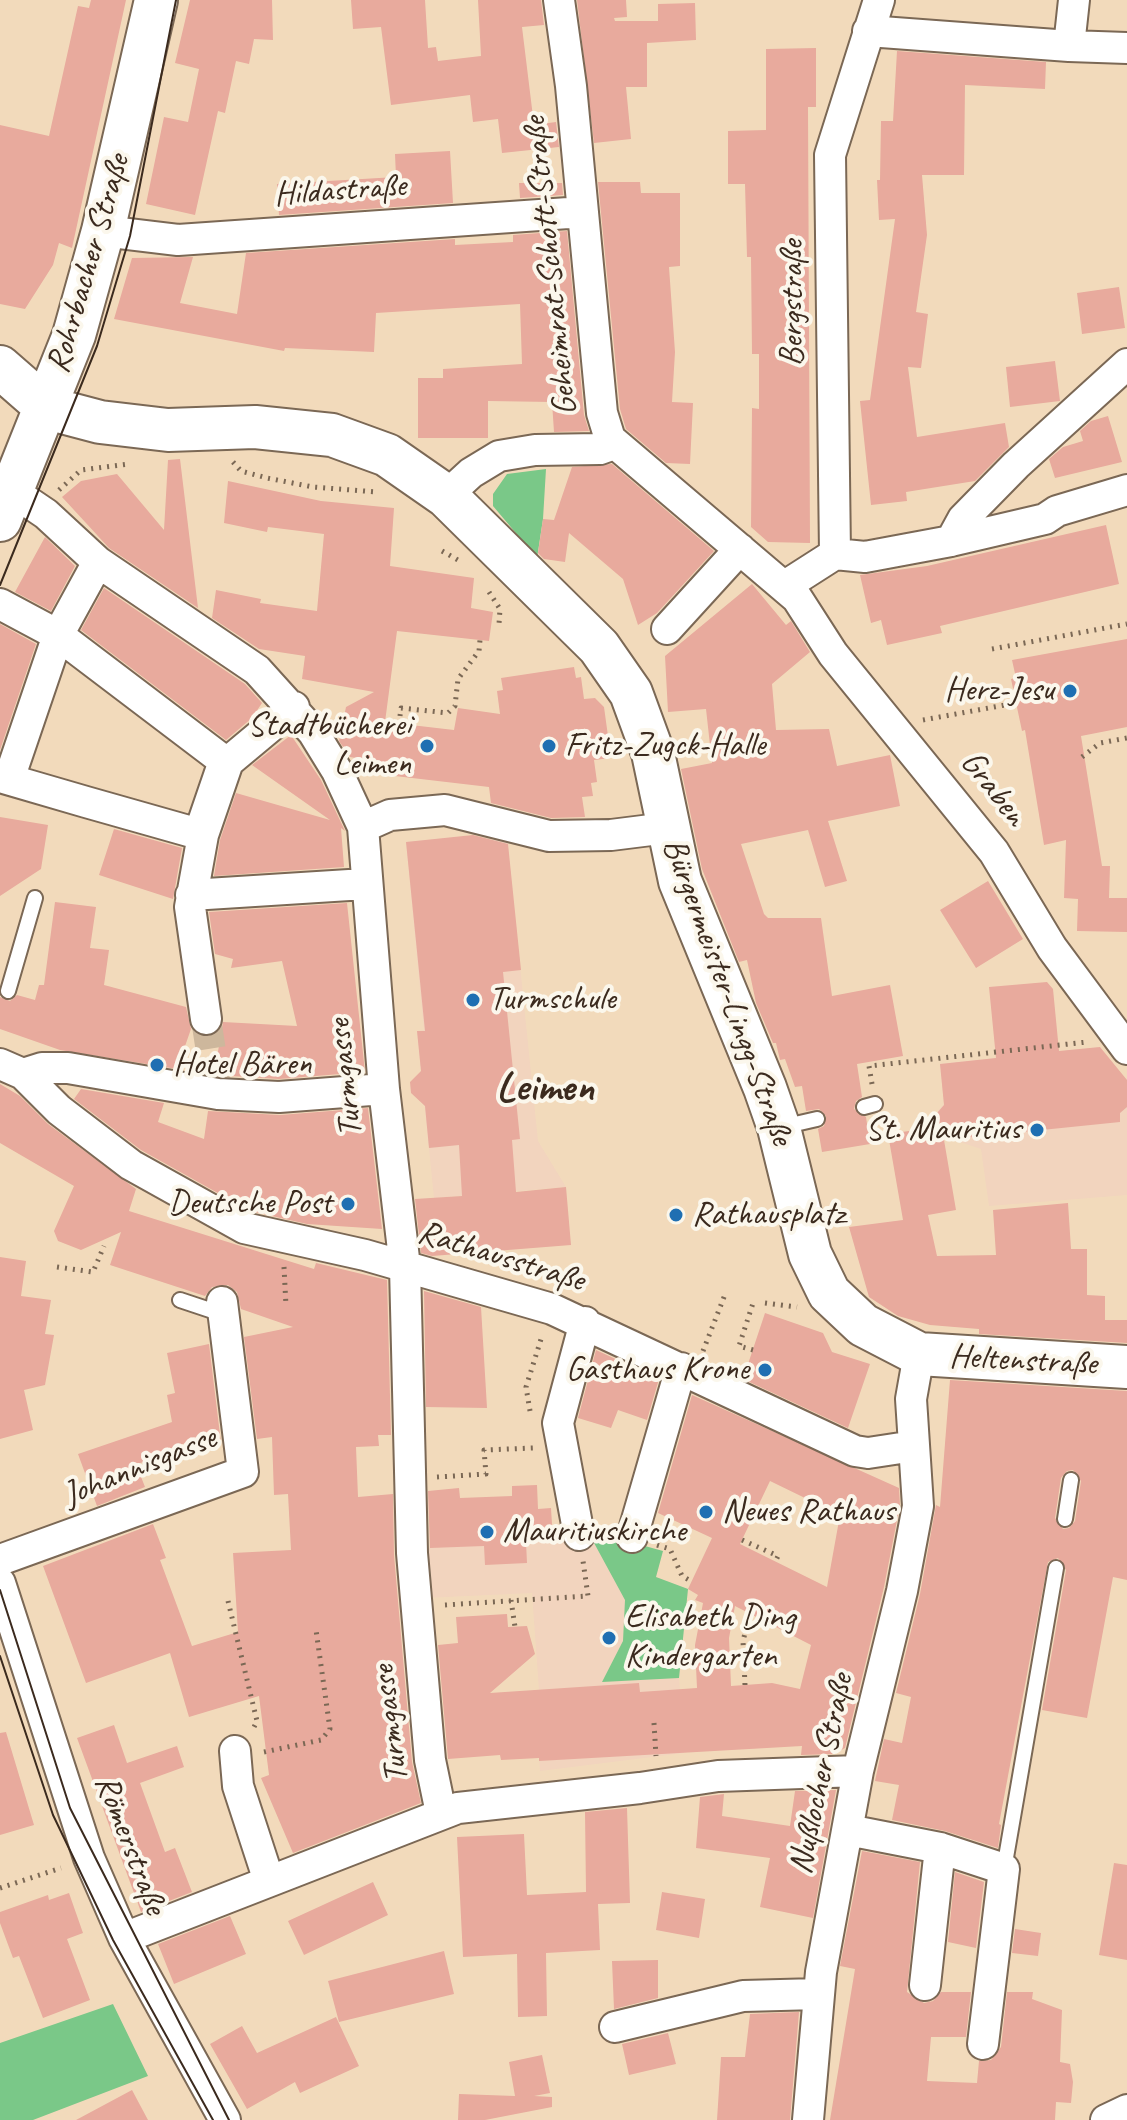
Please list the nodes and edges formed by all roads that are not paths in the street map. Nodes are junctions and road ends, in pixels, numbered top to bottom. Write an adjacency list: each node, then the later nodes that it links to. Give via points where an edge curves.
1 (156, 0): 9 (street, Rohrbacher Straße)
2 (559, 0): 8 (street, Geheimrat-Schott-Straße)
3 (879, 0): 5 (street, Bergstraße)
4 (1074, 0): 6 (street)
5 (868, 31): 6 (street); 19 (street, Bergstraße, via 830,155)
6 (1069, 46): 7 (street)
7 (1127, 48)
8 (583, 212): 9 (street, Hildastraße, via 178,240); 13 (street, Geheimrat-Schott-Straße, via 602,413)
9 (103, 231): 12 (street, Rohrbacher Straße)
10 (1127, 364): 17 (street, via 1016,465 963,519)
11 (0, 367): 12 (street)
12 (47, 408): 15 (street, Bürgermeister-Lingg-Straße, via 145,429 255,427 332,435 387,455); 16 (street, Rohrbacher Straße)
13 (614, 444): 15 (street, via 499,456); 18 (street, Geheimrat-Schott-Straße)
14 (1127, 490): 17 (street, via 1045,519)
15 (446, 496): 28 (street, Bürgermeister-Lingg-Straße, via 576,622 625,684 653,753)
16 (19, 508): 20 (street, Turmgasse)
17 (951, 541): 19 (street, via 865,557)
18 (740, 549): 21 (street, Geheimrat-Schott-Straße); 23 (street)
19 (835, 554): 21 (street)
20 (98, 562): 24 (street); 25 (street, Turmgasse, via 257,670)
21 (785, 586): 34 (street, Graben, via 807,609 839,662 994,852 1052,948)
22 (0, 604): 24 (street)
23 (667, 629)
24 (58, 635): 26 (street); 26 (street, via 224,761 199,834)
25 (294, 707): 27 (street, Turmgasse, via 337,771); 30 (street, via 228,762 203,835)
26 (4, 778)
27 (363, 827): 28 (street, via 390,815 445,810 549,836); 29 (street, Turmgasse)
28 (667, 828): 41 (street, Bürgermeister-Lingg-Straße, via 690,910 798,1123 810,1254 829,1293 863,1325)
29 (365, 884): 30 (street); 36 (street, Turmgasse)
30 (191, 895): 33 (street)
31 (35, 898): 32 (lane)
32 (8, 991)
33 (206, 1019)
34 (1127, 1049)
35 (12, 1069): 36 (street, via 68,1068 279,1097); 37 (street, Rathausstraße, via 131,1165 244,1228)
36 (384, 1089): 37 (street, Turmgasse)
37 (405, 1267): 40 (street, Rathausstraße); 54 (street, Turmgasse, via 416,1607 430,1760)
38 (180, 1300): 39 (lane)
39 (222, 1308): 49 (street, Johannisgasse, via 243,1472)
40 (585, 1322): 43 (street, Rathausstraße); 47 (street, via 548,1447)
41 (919, 1354): 42 (street, Heltenstraße); 44 (street, via 911,1399)
42 (1127, 1367)
43 (688, 1371): 44 (street, Rathausstraße, via 855,1451); 48 (street)
44 (914, 1446): 53 (street, Nußlocher Straße, via 918,1506)
45 (1071, 1480): 46 (lane)
46 (1065, 1519)
47 (579, 1535)
48 (632, 1537)
49 (0, 1560)
50 (1056, 1568): 57 (lane)
51 (0, 1583): 59 (street, Römerstraße, via 89,1858)
52 (235, 1751): 58 (street, via 238,1786)
53 (858, 1771): 54 (street, Turmgasse, via 718,1776); 55 (street, Nußlocher Straße)
54 (441, 1813): 58 (street, Turmgasse)
55 (848, 1830): 56 (street); 61 (street, Nußlocher Straße)
56 (940, 1848): 57 (street); 60 (street)
57 (1004, 1869): 63 (street)
58 (269, 1881): 59 (street, Turmgasse)
59 (124, 1938): 65 (street, Römerstraße)
60 (925, 1985)
61 (818, 1994): 62 (street, via 743,1996); 66 (street, Nußlocher Straße)
62 (615, 2027)
63 (983, 2044)
64 (1127, 2110): 67 (street)
65 (225, 2120)
66 (808, 2120)
67 (1106, 2120)

